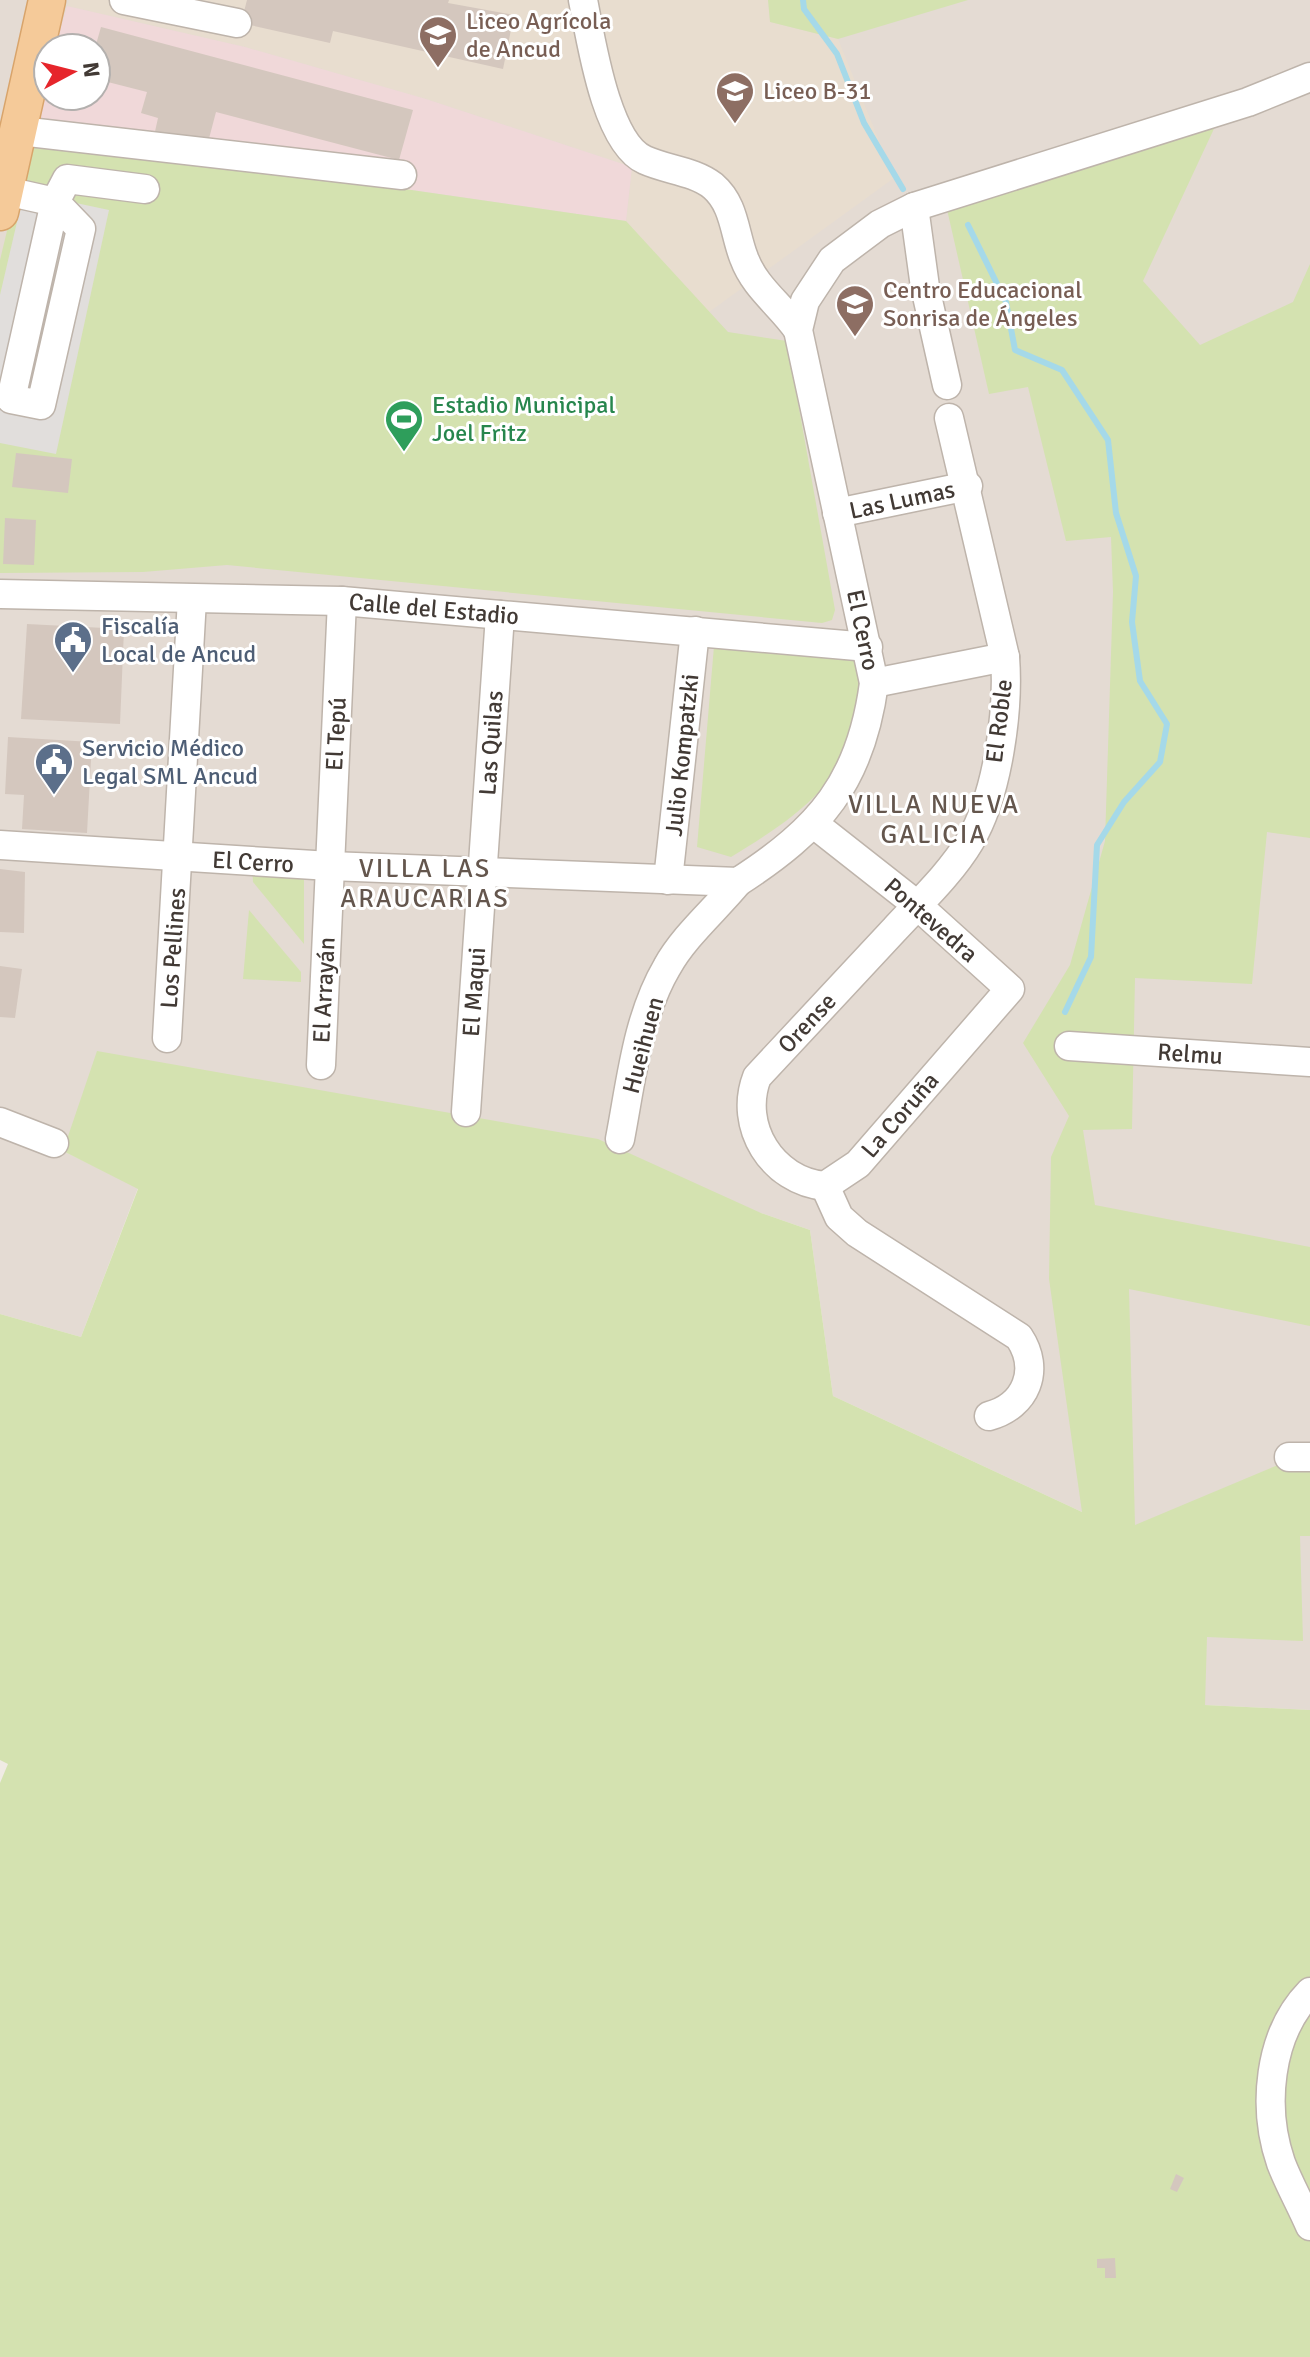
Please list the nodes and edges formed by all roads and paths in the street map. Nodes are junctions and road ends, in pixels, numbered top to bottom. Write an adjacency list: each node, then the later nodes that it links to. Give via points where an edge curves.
1 (47, 0): 6 (main road)
2 (124, 0): 4 (street)
3 (583, 0): 12 (street, via 613,122 625,145 642,159 714,187 731,211 757,286)
4 (237, 23)
5 (1310, 77): 11 (street, via 1248,102)
6 (20, 131): 7 (street); 9 (main road)
7 (402, 175)
8 (145, 189): 10 (street, via 67,179)
9 (3, 201): 10 (street)
10 (55, 202): 10 (street, via 11,399 41,405 81,229)
11 (914, 207): 12 (street, via 880,224 832,260 805,301); 13 (street)
12 (798, 330): 16 (street, El Cerro)
13 (947, 385)
14 (949, 418): 15 (street, El Roble)
15 (968, 486): 16 (street, Las Lumas); 23 (street, El Roble)
16 (837, 513): 22 (street, El Cerro)
17 (0, 594): 18 (street, Calle del Estadio)
18 (192, 599): 19 (street, Calle del Estadio); 27 (street, Los Pellines)
19 (342, 601): 20 (street, Calle del Estadio); 28 (street, El Tepú)
20 (500, 615): 21 (street, Calle del Estadio); 29 (street, Las Quilas)
21 (695, 631): 22 (street, Calle del Estadio); 30 (street, Julio Kompatzki)
22 (868, 647): 24 (street, El Cerro)
23 (1005, 657): 24 (street, El Roble); 32 (street, El Roble, via 998,752 980,821 970,842)
24 (874, 683): 25 (street, El Cerro, via 866,736 842,785)
25 (814, 824): 31 (street, El Cerro); 32 (street, Pontevedra)
26 (0, 845): 27 (street, El Cerro)
27 (180, 858): 28 (street, El Cerro); 34 (street, Los Pellines)
28 (330, 866): 29 (street, El Cerro); 37 (street, El Arrayán)
29 (482, 872): 30 (street, El Cerro); 38 (street, El Maqui)
30 (668, 880): 31 (street, El Cerro)
31 (738, 882): 40 (street, Hueihuen, via 667,965 638,1049)
32 (917, 905): 33 (street, Pontevedra); 42 (street, Orense, via 757,1077 752,1098 760,1144 770,1159 800,1180)
33 (1010, 989): 42 (street, La Coruña, via 858,1164)
34 (167, 1038)
35 (1069, 1046): 36 (street, Relmu)
36 (1310, 1062)
37 (321, 1065)
38 (466, 1112)
39 (0, 1122): 41 (street)
40 (620, 1139)
41 (54, 1143)
42 (825, 1186): 43 (street, via 848,1226 1019,1337 1030,1366 1025,1389 1011,1407)
43 (989, 1416)
44 (1310, 1992): 45 (street, via 1298,2004 1280,2043 1271,2095 1281,2163)
45 (1310, 2226)

